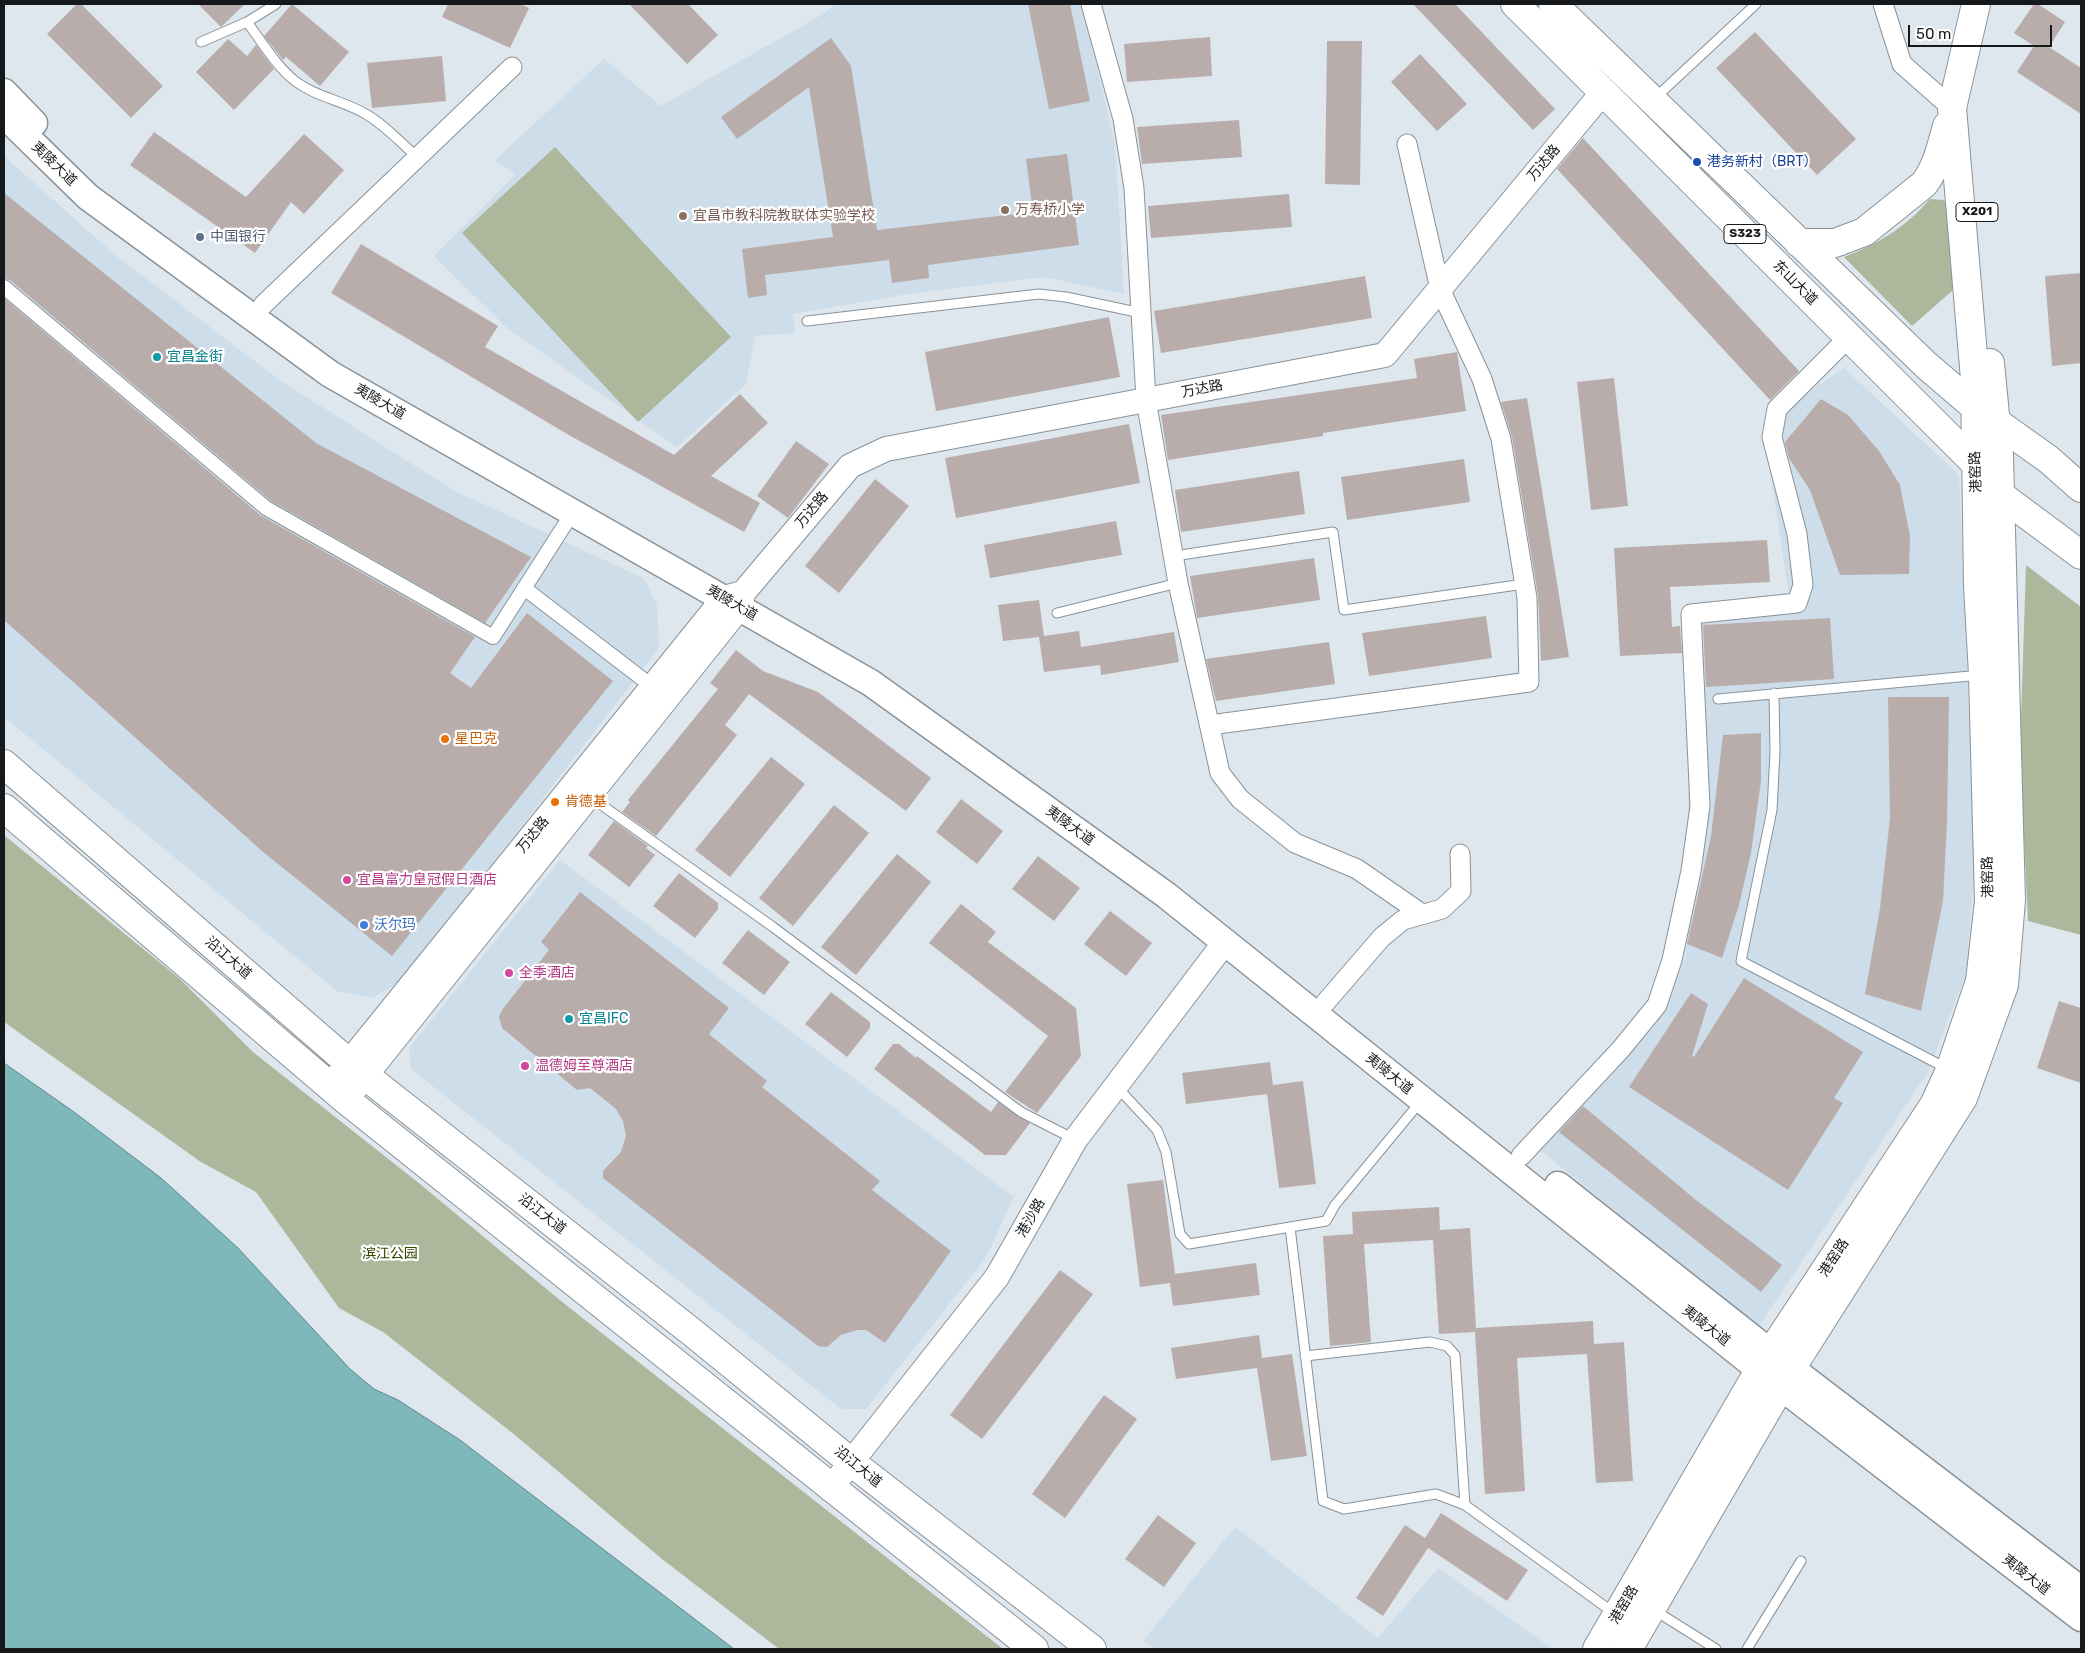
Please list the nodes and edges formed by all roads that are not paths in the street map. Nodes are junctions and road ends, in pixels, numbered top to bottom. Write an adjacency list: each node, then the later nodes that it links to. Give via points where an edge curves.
1 (276, 4): 9 (lane)
2 (1091, 4): 23 (street, via 1123,119 1134,188)
3 (1514, 4): 13 (main road, 东山大道 / S323)
4 (1553, 4): 14 (main road, S323)
5 (1756, 4): 14 (lane)
6 (1883, 4): 15 (street, via 1902,64)
7 (1976, 4): 15 (main road, 港窑路 / X201)
8 (1993, 4): 28 (main road, 港窑路 / X201, via 1968,109)
9 (247, 22): 10 (lane); 18 (lane, via 293,80 324,98 365,113)
10 (201, 42)
11 (512, 67): 18 (street)
12 (4, 92): 22 (main road, 夷陵大道, via 96,187)
13 (1603, 92): 21 (street, 万达路); 25 (main road, 东山大道 / S323)
14 (1653, 100): 19 (main road, S323)
15 (1952, 108): 19 (main road, via 1938,160 1924,184 1864,232 1835,243); 27 (main road, 港窑路 / X201)
16 (4, 115): 32 (main road, 夷陵大道, via 88,197 330,374)
17 (1407, 144): 21 (street)
18 (417, 157): 22 (street)
19 (1800, 243): 27 (main road, S323, via 1926,365)
20 (4, 287): 37 (street, via 266,508 492,637)
21 (1440, 289): 26 (street, 万达路, via 1385,355); 36 (street, via 1482,379 1501,439)
22 (263, 305): 38 (main road, 夷陵大道, via 339,358)
23 (1142, 313): 24 (lane, via 1039,294); 26 (street)
24 (807, 321)
25 (1850, 337): 29 (main road, 东山大道 / S323); 58 (street, via 1777,409 1772,437 1797,534 1802,585 1797,603 1690,614 1700,806 1691,871 1672,960 1657,1005 1621,1049)
26 (1146, 400): 34 (street); 38 (street, 万达路, via 886,449 850,466)
27 (1975, 407): 28 (main road, S323); 29 (main road, 港窑路)
28 (1997, 422): 30 (main road, S323); 31 (main road, 港窑路)
29 (1976, 464): 31 (main road, 东山大道); 40 (main road, 港窑路)
30 (2081, 488)
31 (1999, 494): 33 (main road, 东山大道); 61 (main road, 港窑路, via 2011,900 2004,985 1963,1098)
32 (573, 512): 37 (street); 38 (main road, 夷陵大道)
33 (2081, 555)
34 (1174, 556): 35 (street); 36 (lane, via 1332,532 1344,610)
35 (1178, 583): 39 (lane); 44 (street)
36 (1524, 584): 44 (street, via 1529,682)
37 (524, 588): 41 (street)
38 (736, 599): 41 (street, 万达路); 46 (street, 万达路); 50 (main road, 夷陵大道, via 871,683 1166,895); 51 (main road, 夷陵大道, via 876,671 1148,864)
39 (1057, 613)
40 (1983, 675): 42 (lane); 53 (main road, 港窑路, via 1989,901 1980,981)
41 (653, 687): 52 (street, 万达路)
42 (1774, 693): 43 (lane); 53 (lane, via 1772,810 1741,962)
43 (1718, 698)
44 (1210, 726): 49 (street, via 1220,774 1240,799 1295,843 1357,869)
45 (4, 764): 52 (main road, 沿江大道)
46 (589, 796): 52 (street, 万达路); 57 (lane, via 1021,1112)
47 (4, 808): 55 (main road)
48 (1460, 854): 49 (street, via 1461,891 1442,909)
49 (1422, 914): 51 (street, via 1403,920 1382,937)
50 (1225, 942): 54 (street, 港沙路); 56 (main road, 夷陵大道)
51 (1325, 1003): 58 (main road, 夷陵大道)
52 (358, 1069): 55 (street, 万达路); 62 (main road, 沿江大道)
53 (1950, 1070): 61 (main road, 港窑路, via 1934,1105)
54 (1116, 1086): 57 (street, 港沙路); 59 (lane, via 1157,1130 1166,1152 1180,1234 1189,1244)
55 (338, 1093): 63 (main road)
56 (1422, 1100): 59 (lane, via 1335,1205 1326,1221); 61 (main road, 夷陵大道)
57 (1075, 1140): 62 (street, 港沙路, via 997,1277)
58 (1521, 1156): 61 (main road, 夷陵大道)
59 (1290, 1227): 60 (lane)
60 (1305, 1356): 64 (lane, via 1323,1501 1344,1509 1436,1494); 64 (lane, via 1430,1342 1447,1346 1455,1355)
61 (1776, 1369): 66 (main road, 夷陵大道); 67 (main road, 港窑路); 68 (main road, 港窑路); 69 (main road, 夷陵大道)
62 (851, 1462): 63 (street, 港沙路); 71 (main road, 沿江大道)
63 (830, 1489): 70 (main road)
64 (1465, 1505): 68 (lane)
65 (1801, 1562): 75 (lane)
66 (2081, 1590)
67 (1652, 1608): 73 (main road, 港窑路); 74 (lane)
68 (1618, 1616): 72 (main road, 港窑路)
69 (2081, 1618)
70 (1034, 1649)
71 (1092, 1649)
72 (1597, 1649)
73 (1628, 1649)
74 (1716, 1649)
75 (1747, 1649)

